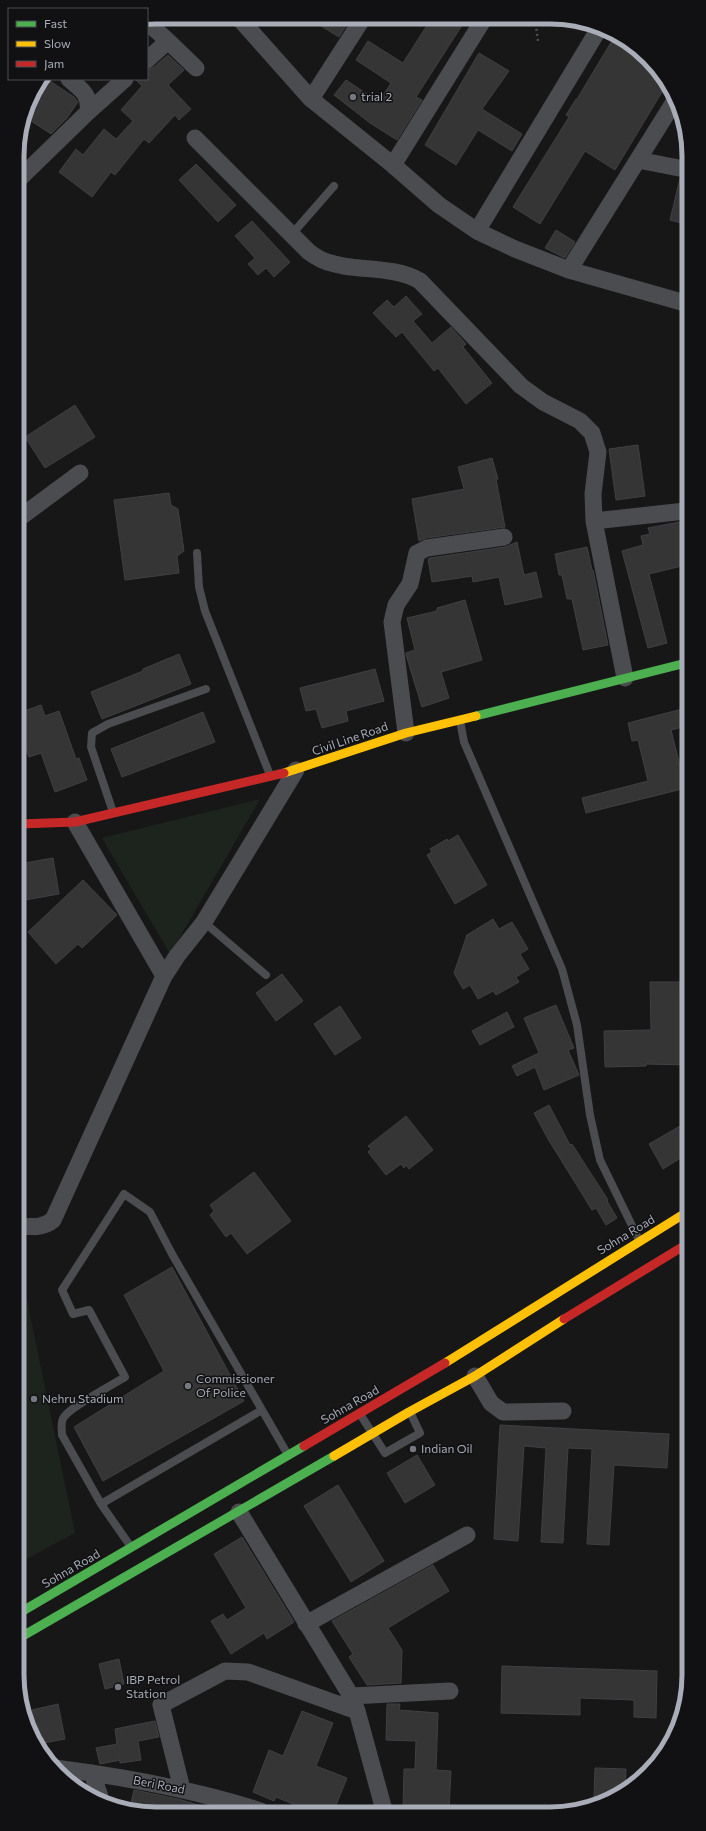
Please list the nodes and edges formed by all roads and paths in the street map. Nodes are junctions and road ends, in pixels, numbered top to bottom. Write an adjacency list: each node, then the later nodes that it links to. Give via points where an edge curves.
1 (150, 24): 7 (street)
2 (254, 24): 13 (street)
3 (359, 24): 13 (street)
4 (481, 24): 18 (street)
5 (536, 24): 8 (path)
6 (597, 33): 22 (street)
7 (168, 41): 9 (street); 10 (street)
8 (538, 41)
9 (148, 59)
10 (196, 68)
11 (70, 80): 15 (street, via 84,92 89,102)
12 (124, 80): 15 (street)
13 (311, 99): 18 (street)
14 (672, 105): 17 (street)
15 (88, 112): 20 (street)
16 (195, 138): 23 (street)
17 (638, 160): 19 (street); 24 (street)
18 (393, 165): 22 (street, via 438,205)
19 (682, 168)
20 (24, 175)
21 (334, 186): 23 (lane)
22 (478, 231): 24 (street)
23 (292, 234): 29 (street, via 309,252 323,260 388,271 411,276 420,281 521,386 543,402 580,421 592,433 598,452 593,494)
24 (569, 270): 25 (street)
25 (682, 303)
26 (80, 473): 28 (street)
27 (682, 510): 29 (street)
28 (24, 515)
29 (594, 521): 33 (street)
30 (504, 537): 36 (street, via 427,548 417,554 410,584 396,605 392,622)
31 (197, 553): 38 (lane, via 199,587 205,611)
32 (682, 664): 33 (main road, Civil Line Road)
33 (625, 678): 35 (main road, Civil Line Road)
34 (206, 689): 39 (lane, via 108,724 92,733 91,747)
35 (460, 720): 36 (main road, Civil Line Road); 47 (lane, via 464,742 562,969 577,1024 590,1115 600,1160)
36 (406, 733): 37 (main road, Civil Line Road)
37 (296, 770): 38 (main road, Civil Line Road); 42 (street)
38 (271, 776): 39 (main road, Civil Line Road)
39 (113, 813): 40 (main road, Civil Line Road)
40 (75, 822): 41 (main road, Civil Line Road); 44 (street)
41 (24, 824)
42 (204, 922): 43 (lane); 44 (street)
43 (266, 975)
44 (164, 976): 46 (street, via 53,1220 46,1226)
45 (682, 1215): 47 (main road, Sohna Road)
46 (24, 1226)
47 (639, 1241): 50 (main road, Sohna Road)
48 (682, 1248): 49 (main road, Sohna Road)
49 (475, 1376): 50 (main road, Sohna Road); 52 (street, via 491,1403 503,1412)
50 (404, 1401): 53 (main road, Sohna Road); 54 (main road, Sohna Road); 54 (lane, via 420,1433 385,1453)
51 (262, 1410): 55 (lane); 56 (lane); 56 (lane, via 150,1212 124,1194 62,1290 73,1314 89,1310 125,1378 64,1415 61,1422 62,1435)
52 (563, 1411)
53 (360, 1414): 54 (lane); 55 (main road, Sohna Road)
54 (372, 1434): 57 (main road, Sohna Road)
55 (288, 1455): 59 (main road, Sohna Road)
56 (101, 1504): 59 (lane)
57 (240, 1512): 59 (main road, Sohna Road); 61 (street)
58 (467, 1535): 61 (street)
59 (137, 1558): 60 (main road, Sohna Road); 62 (main road, Sohna Road)
60 (24, 1611)
61 (306, 1624): 64 (street)
62 (24, 1636)
63 (450, 1691): 64 (street)
64 (354, 1704): 67 (street, via 248,1672 225,1671 161,1705); 70 (street)
65 (64, 1769): 66 (street, Beri Road)
66 (92, 1773): 67 (street, Beri Road); 68 (street)
67 (182, 1789): 69 (street, Beri Road)
68 (99, 1794)
69 (246, 1807)
70 (383, 1807)

